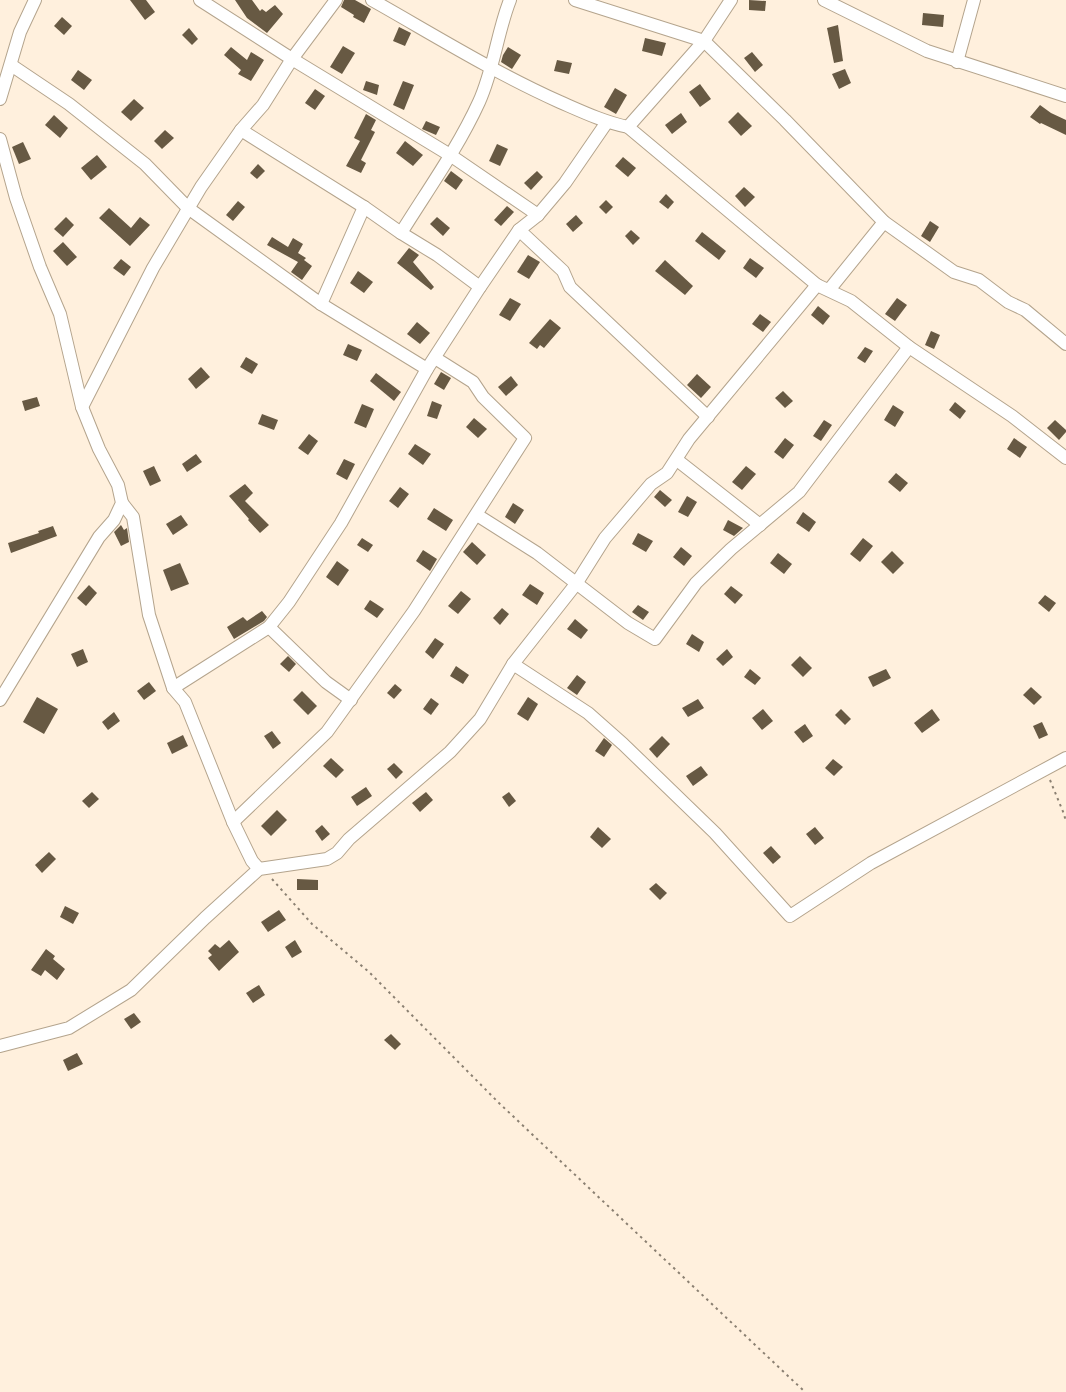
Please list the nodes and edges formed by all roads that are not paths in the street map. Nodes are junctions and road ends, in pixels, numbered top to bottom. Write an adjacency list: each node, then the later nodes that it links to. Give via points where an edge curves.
1 (35, 0): 13 (street, via 20,32)
2 (200, 0): 11 (street)
3 (336, 0): 11 (street)
4 (372, 0): 14 (street)
5 (510, 0): 14 (street)
6 (575, 0): 10 (street)
7 (732, 0): 10 (street)
8 (826, 0): 12 (street, via 927,52)
9 (974, 0): 12 (street)
10 (704, 41): 18 (street); 25 (street)
11 (292, 59): 19 (street, via 263,105); 21 (street)
12 (957, 62): 15 (street)
13 (11, 65): 16 (street); 23 (street, via 69,104 145,164)
14 (491, 68): 17 (street); 21 (street, via 479,102)
15 (1066, 96)
16 (0, 98)
17 (607, 122): 18 (street); 24 (street, via 565,183)
18 (628, 128): 28 (street)
19 (241, 130): 22 (street); 23 (street)
20 (1, 147): 35 (street, via 40,267 60,314)
21 (450, 155): 24 (street); 27 (street)
22 (364, 206): 27 (street); 31 (street)
23 (188, 208): 31 (street); 35 (street, via 153,268)
24 (538, 215): 26 (street)
25 (884, 222): 30 (street); 32 (street, via 954,272 978,280 1025,310)
26 (519, 230): 29 (street); 36 (street, via 563,271 570,287)
27 (400, 233): 29 (street)
28 (817, 285): 30 (street); 36 (street)
29 (480, 287): 34 (street)
30 (829, 290): 33 (street, via 852,302)
31 (321, 304): 34 (street)
32 (1066, 344)
33 (908, 347): 37 (street, via 1012,416); 41 (street, via 799,492)
34 (431, 364): 40 (street, via 473,382 483,397 525,438); 43 (street, via 341,523)
35 (82, 407): 39 (street, via 118,485)
36 (708, 417): 38 (street)
37 (1066, 458)
38 (676, 460): 41 (street); 42 (street, via 605,538)
39 (122, 503): 45 (street, via 134,517 149,615); 46 (street)
40 (477, 515): 42 (street, via 537,553); 47 (street)
41 (760, 525): 42 (street, via 696,583 655,639)
42 (576, 584): 44 (street)
43 (269, 627): 45 (street); 47 (street, via 326,682)
44 (513, 664): 48 (street, via 588,713 623,744 715,832 790,916 871,863); 50 (street, via 480,718 450,752 337,853 327,859)
45 (173, 688): 49 (street, via 185,702)
46 (0, 700)
47 (351, 700): 49 (street, via 327,732)
48 (1066, 758)
49 (233, 822): 50 (street, via 252,861)
50 (261, 869): 51 (street, via 205,918 132,990 70,1028)
51 (0, 1046)

